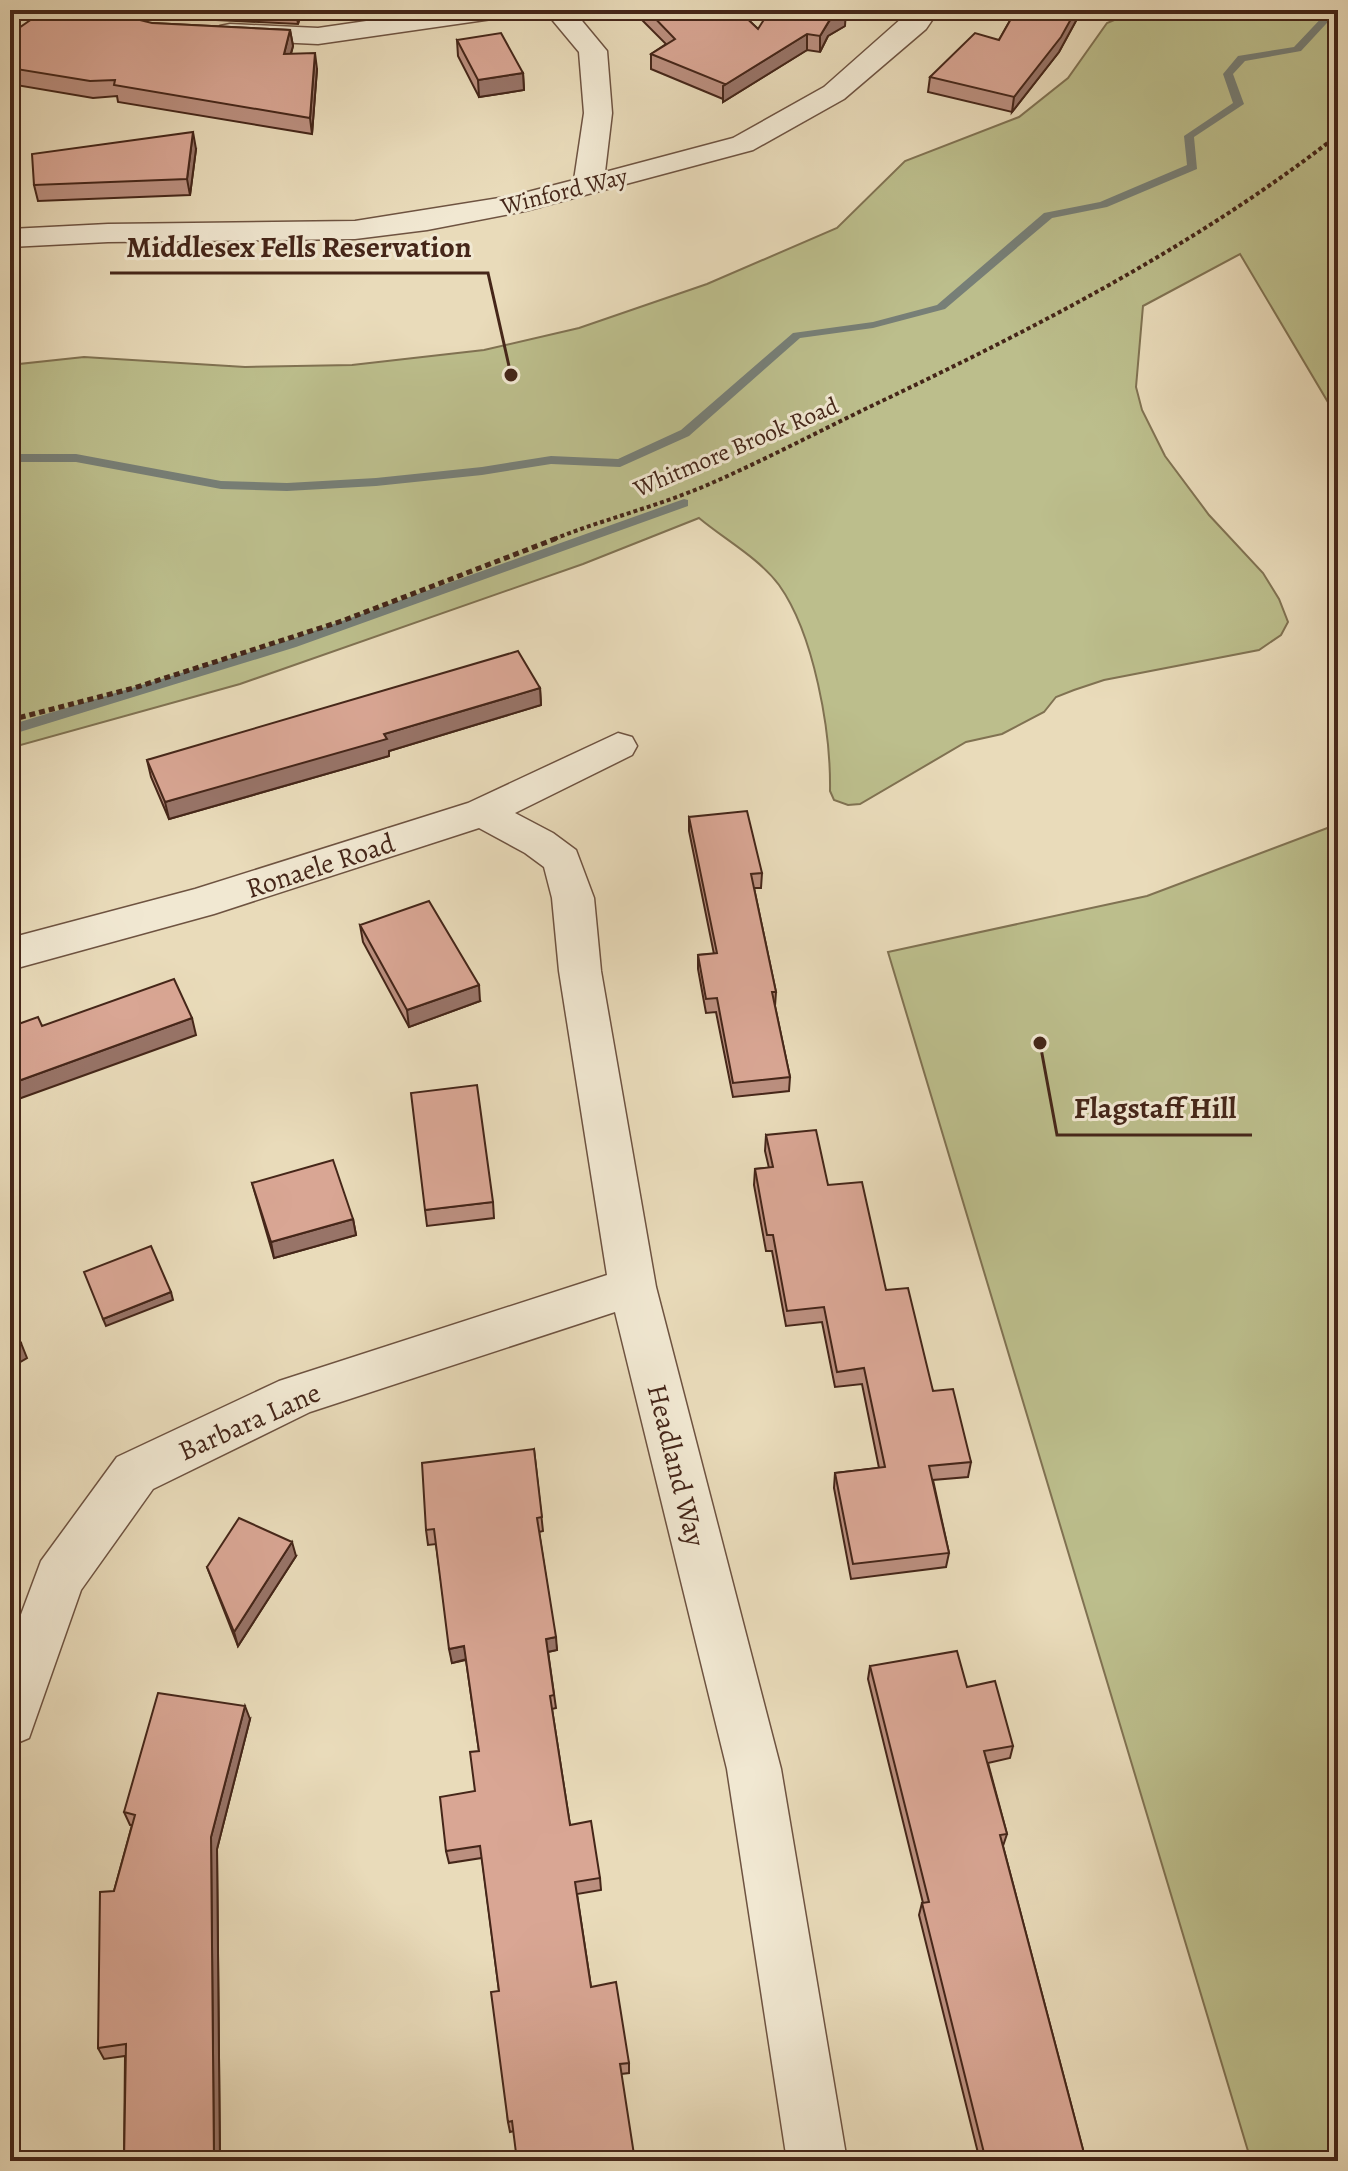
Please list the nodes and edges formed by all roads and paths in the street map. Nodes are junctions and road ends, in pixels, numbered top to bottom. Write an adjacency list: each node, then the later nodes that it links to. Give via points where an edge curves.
1 (499, 10): 4 (street, via 318,36)
2 (558, 10): 6 (street, via 593,51 598,113)
3 (925, 10): 6 (street, Winford Way, via 834,93 743,144)
4 (200, 30)
5 (1338, 135): 8 (path, Whitmore Brook Road, via 1291,172 1116,280 986,351 712,483 342,621 134,688)
6 (588, 186): 7 (street, Winford Way, via 469,213 355,230)
7 (10, 238)
8 (10, 720)
9 (618, 746): 10 (street, Ronaele Road)
10 (482, 813): 11 (street, Ronaele Road, via 199,903); 12 (street, Headland Way, via 562,860 573,898 580,971)
11 (10, 954)
12 (632, 1287): 13 (street, Barbara Lane, via 296,1396 135,1473 59,1578); 14 (street, Headland Way, via 754,1769)
13 (10, 1720)
14 (817, 2161)

